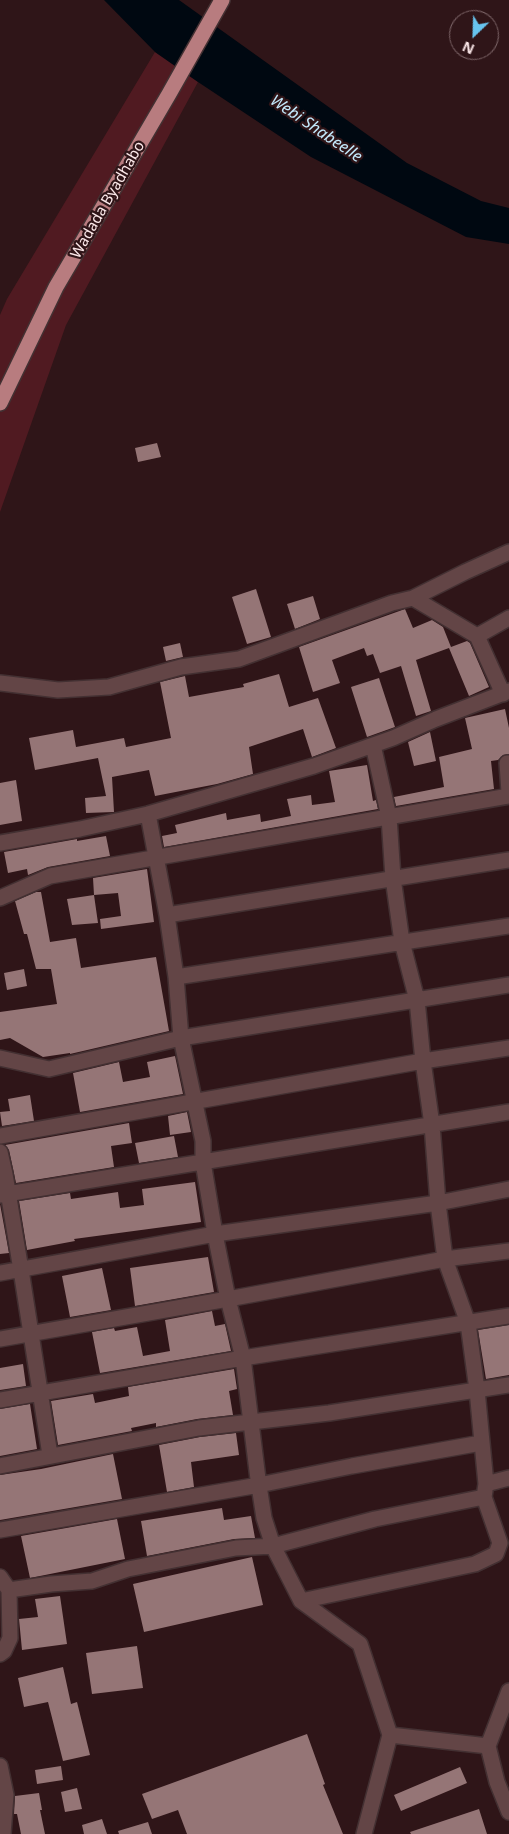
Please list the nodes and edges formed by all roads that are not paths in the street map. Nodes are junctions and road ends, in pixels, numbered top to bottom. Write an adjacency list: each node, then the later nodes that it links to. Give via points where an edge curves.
1 (222, 0): 2 (main road, Wadada Byadhabo, via 56,287)
2 (0, 403)
3 (509, 552): 4 (street)
4 (414, 598): 6 (street); 7 (street, via 392,603 239,659 181,667 109,687 58,690)
5 (509, 618): 6 (street)
6 (477, 636): 8 (street)
7 (0, 683)
8 (506, 692): 9 (street)
9 (373, 745): 13 (street, via 314,766); 14 (street)
10 (509, 763): 11 (street)
11 (509, 792)
12 (509, 796): 14 (street)
13 (148, 814): 15 (street); 16 (street)
14 (389, 817): 16 (street); 18 (street)
15 (0, 843)
16 (156, 858): 19 (street, via 50,876); 20 (street)
17 (509, 860): 18 (street)
18 (393, 878): 20 (street); 22 (street)
19 (0, 898)
20 (167, 915): 23 (street)
21 (509, 926): 22 (street)
22 (402, 942): 23 (street); 25 (street)
23 (176, 978): 26 (street)
24 (509, 985): 25 (street)
25 (418, 1000): 26 (street); 29 (street)
26 (181, 1038): 28 (street, via 49,1069); 30 (street)
27 (509, 1048): 29 (street)
28 (0, 1058)
29 (423, 1061): 30 (street); 32 (street)
30 (195, 1102): 33 (street); 35 (street)
31 (509, 1112): 32 (street)
32 (432, 1125): 35 (street); 38 (street)
33 (0, 1136)
34 (0, 1152): 37 (street)
35 (203, 1162): 37 (street); 39 (street)
36 (509, 1189): 38 (street)
37 (4, 1195): 42 (street)
38 (438, 1203): 39 (street); 41 (street)
39 (215, 1234): 42 (street); 44 (street)
40 (509, 1251): 41 (street)
41 (446, 1259): 44 (street); 46 (street)
42 (21, 1270): 43 (street); 47 (street)
43 (0, 1273)
44 (228, 1299): 47 (street); 49 (street)
45 (509, 1316): 46 (street)
46 (468, 1323): 49 (street); 51 (street)
47 (31, 1333): 48 (street); 52 (street)
48 (0, 1339)
49 (243, 1358): 52 (street); 54 (street)
50 (509, 1385): 51 (street)
51 (477, 1390): 54 (street); 55 (street)
52 (40, 1393): 53 (street); 56 (street)
53 (0, 1400)
54 (251, 1422): 56 (street, via 199,1428); 59 (street)
55 (481, 1443): 59 (street); 60 (street)
56 (50, 1455): 57 (street)
57 (0, 1466)
58 (509, 1478): 60 (street)
59 (259, 1485): 61 (street); 63 (street, via 264,1518)
60 (485, 1490): 62 (street); 63 (street)
61 (0, 1530)
62 (505, 1542): 66 (street, via 496,1554 475,1564)
63 (273, 1546): 65 (street, via 236,1548 128,1569 92,1582); 66 (street)
64 (0, 1577): 65 (street)
65 (9, 1590): 67 (street, via 10,1638)
66 (301, 1601): 69 (street, via 360,1644)
67 (0, 1654)
68 (509, 1691): 70 (street)
69 (390, 1734): 70 (street); 74 (street)
70 (488, 1746): 72 (street)
71 (0, 1766): 73 (street, via 6,1795)
72 (509, 1812)
73 (3, 1834)
74 (364, 1834)

